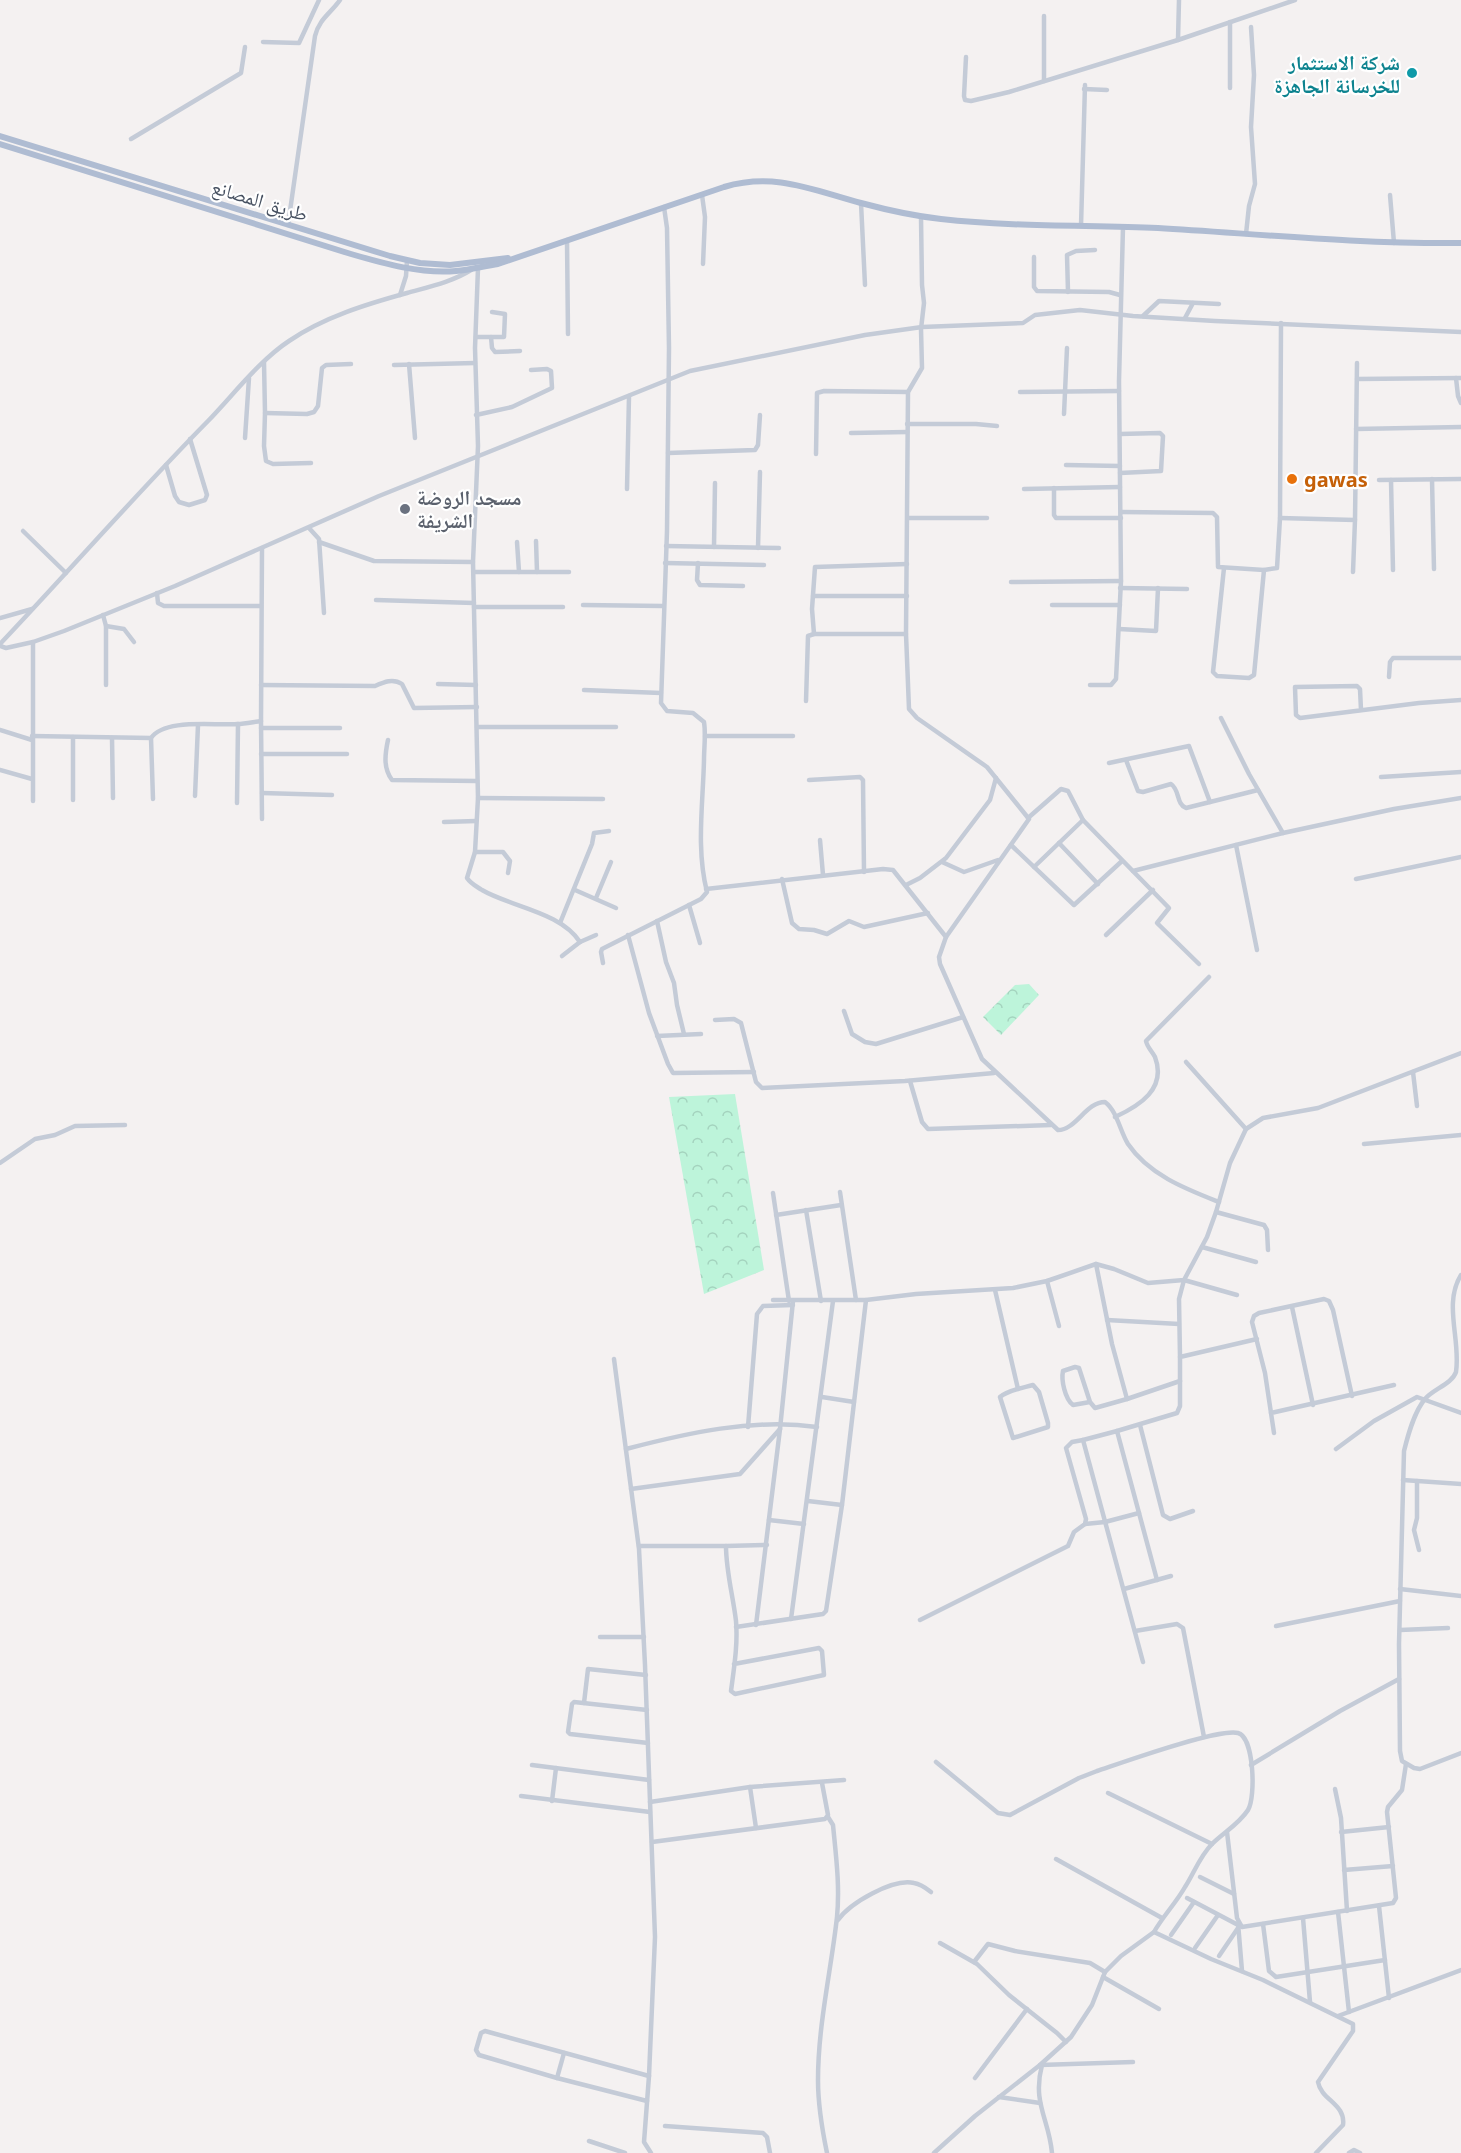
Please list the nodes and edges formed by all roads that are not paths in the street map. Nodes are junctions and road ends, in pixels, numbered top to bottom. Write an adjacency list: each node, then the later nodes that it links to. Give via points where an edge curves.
1 (320, 0): 11 (street, via 299,43)
2 (340, 0): 25 (street, via 322,19 315,36)
3 (1179, 0): 10 (street)
4 (1274, 0): 6 (street)
5 (1296, 0): 6 (street)
6 (1274, 7): 8 (street)
7 (1044, 16): 14 (street)
8 (1230, 22): 10 (street); 15 (street)
9 (1251, 27): 28 (street, via 1255,179)
10 (1178, 40): 14 (street)
11 (263, 42)
12 (245, 47): 18 (street, via 241,73)
13 (966, 57): 14 (street, via 963,94 968,101)
14 (1044, 81)
15 (1230, 88)
16 (1107, 90): 26 (street, via 1084,87)
17 (0, 136): 25 (main road, طريق المصانع)
18 (131, 139)
19 (0, 144): 37 (main road, طريق المصانع)
20 (702, 195): 22 (main road, via 740,183 772,180); 23 (main road); 36 (street)
21 (1390, 195): 30 (street)
22 (861, 203): 24 (main road); 39 (street)
23 (664, 207): 29 (main road); 67 (street, via 669,266)
24 (921, 217): 26 (main road); 50 (street)
25 (288, 225): 35 (main road, طريق المصانع)
26 (1082, 226): 27 (main road)
27 (1123, 227): 28 (main road); 42 (street)
28 (1246, 234): 30 (main road)
29 (567, 240): 34 (main road); 52 (street)
30 (1394, 243): 31 (main road)
31 (1461, 243)
32 (1095, 250): 40 (street, via 1067,254)
33 (1034, 257): 40 (street, via 1035,290)
34 (514, 258): 35 (main road, طريق المصانع, via 457,265); 38 (main road, طريق المصانع)
35 (407, 260): 37 (street)
36 (703, 264)
37 (407, 268): 38 (main road, طريق المصانع, via 445,272); 41 (street)
38 (475, 269): 41 (street); 53 (street)
39 (865, 285)
40 (1068, 292): 42 (street)
41 (400, 295): 57 (street, via 313,327)
42 (1120, 295): 46 (street)
43 (1193, 303): 44 (street); 47 (street, via 1159,301); 48 (street)
44 (1219, 304)
45 (492, 312): 54 (street, via 505,314 505,336)
46 (1120, 314): 47 (street); 50 (street, via 1077,310 1034,315 1023,323); 68 (street)
47 (1143, 316): 48 (street)
48 (1185, 318): 49 (street)
49 (1281, 323): 51 (street); 109 (street)
50 (922, 327): 67 (street, via 781,352 690,371); 69 (street, via 922,368)
51 (1461, 332)
52 (568, 334)
53 (476, 337): 54 (street); 58 (street)
54 (491, 337): 56 (street, via 495,352)
55 (1066, 348): 71 (street)
56 (520, 351)
57 (264, 362): 64 (street); 74 (street)
58 (475, 363): 61 (street); 76 (street)
59 (1357, 363): 66 (street)
60 (351, 364): 74 (street, via 322,368 314,412)
61 (409, 364): 62 (street); 86 (street)
62 (394, 365)
63 (531, 370): 76 (street, via 551,371 552,388 512,407)
64 (249, 378): 85 (street); 87 (street)
65 (1459, 378): 66 (street); 73 (street)
66 (1357, 379): 81 (street)
67 (668, 380): 72 (street); 88 (street)
68 (1119, 391): 71 (street); 84 (street)
69 (908, 392): 78 (street); 89 (street, via 817,393)
70 (1020, 392): 71 (street)
71 (1064, 392): 75 (street)
72 (628, 396): 90 (street); 104 (street)
73 (1461, 403)
74 (265, 413): 91 (street, via 266,461)
75 (1064, 414)
76 (476, 415): 90 (street)
77 (760, 415): 88 (street, via 755,450)
78 (907, 424): 79 (street); 82 (street)
79 (997, 426)
80 (1461, 428): 81 (street)
81 (1356, 429): 111 (street)
82 (907, 432): 83 (street); 107 (street)
83 (851, 433)
84 (1120, 434): 94 (street); 96 (street, via 1163,435 1161,471)
85 (245, 438)
86 (415, 438)
87 (190, 439): 92 (street); 92 (street, via 207,495 205,500 189,505 179,502)
88 (668, 453): 117 (street)
89 (816, 454)
90 (478, 456): 112 (street); 122 (street)
91 (311, 463)
92 (166, 465): 136 (street)
93 (1066, 465): 94 (street)
94 (1120, 466): 96 (street)
95 (760, 472): 120 (street)
96 (1120, 473): 102 (street)
97 (1432, 479): 98 (street); 100 (street); 128 (street)
98 (1461, 479)
99 (1379, 480): 100 (street)
100 (1391, 480): 130 (street)
101 (715, 483): 118 (street)
102 (1120, 487): 103 (street); 106 (street)
103 (1054, 488): 105 (street); 110 (street, via 1056,518)
104 (627, 489)
105 (1024, 489)
106 (1121, 512): 110 (street); 127 (street, via 1214,513 1216,564)
107 (908, 518): 108 (street); 125 (street)
108 (987, 518)
109 (1280, 518): 111 (street); 129 (street, via 1278,567)
110 (1121, 519): 137 (street)
111 (1355, 520): 135 (street)
112 (309, 528): 115 (street); 119 (street)
113 (23, 531): 136 (street)
114 (536, 541): 133 (street)
115 (319, 542): 122 (street, via 374,561); 155 (street)
116 (517, 542): 132 (street)
117 (666, 546): 118 (street); 123 (street)
118 (714, 547): 120 (street)
119 (262, 548): 143 (street); 151 (street)
120 (758, 548): 121 (street)
121 (779, 548)
122 (473, 562): 131 (street)
123 (665, 563): 124 (street); 152 (street)
124 (698, 563): 126 (street); 139 (street, via 700,585)
125 (907, 564): 144 (street, via 817,565); 145 (street)
126 (764, 565)
127 (1224, 568): 129 (street); 129 (street, via 1213,672 1238,678 1254,675)
128 (1434, 569)
129 (1264, 570)
130 (1393, 570)
131 (474, 572): 132 (street); 147 (street)
132 (519, 572): 133 (street)
133 (537, 572): 134 (street)
134 (569, 572)
135 (1353, 572)
136 (66, 573): 154 (street)
137 (1121, 581): 138 (street); 140 (street)
138 (1011, 582)
139 (743, 586)
140 (1120, 588): 141 (street); 150 (street)
141 (1158, 588): 142 (street); 159 (street, via 1156,631)
142 (1187, 589)
143 (157, 593): 151 (street, via 158,603 164,606); 156 (street)
144 (813, 596): 145 (street); 160 (street)
145 (907, 596): 161 (street)
146 (376, 600): 147 (street)
147 (474, 605): 153 (street); 170 (street)
148 (583, 605): 152 (street)
149 (1052, 605): 150 (street)
150 (1120, 605): 159 (street)
151 (261, 606): 169 (street)
152 (663, 606): 173 (street)
153 (563, 607)
154 (34, 608): 157 (street); 164 (street)
155 (324, 613)
156 (103, 615): 158 (street); 162 (street)
157 (0, 618)
158 (106, 626): 163 (street, via 123,628); 168 (street)
159 (1119, 629): 171 (street, via 1115,682)
160 (814, 634): 161 (street); 175 (street, via 807,639)
161 (906, 634): 200 (street, via 911,712)
162 (33, 642): 164 (street, via 6,648); 190 (street)
163 (134, 642)
164 (0, 645)
165 (1461, 658): 166 (street, via 1393,658)
166 (1389, 677)
167 (438, 684): 170 (street)
168 (106, 685)
169 (261, 685): 176 (street, via 375,686 395,681 402,684 414,708); 179 (street)
170 (476, 685): 176 (street)
171 (1090, 685)
172 (584, 690): 173 (street)
173 (661, 693): 187 (street, via 665,710 693,713 702,719)
174 (1461, 700): 177 (street)
175 (806, 701)
176 (477, 707): 182 (street)
177 (1361, 710): 177 (street, via 1298,717 1295,687 1357,686)
178 (1221, 718): 205 (street)
179 (261, 721): 181 (street); 184 (street)
180 (198, 724): 181 (street); 192 (street, via 166,727); 208 (street)
181 (238, 724): 217 (street)
182 (477, 727): 183 (street); 203 (street)
183 (616, 727)
184 (261, 728): 185 (street); 194 (street)
185 (340, 729)
186 (0, 730): 190 (street)
187 (705, 736): 188 (street); 244 (street, via 700,832)
188 (793, 736)
189 (73, 737): 190 (street); 191 (street); 213 (street)
190 (32, 738): 202 (street)
191 (112, 738): 192 (street); 209 (street)
192 (151, 738): 212 (street)
193 (388, 740): 203 (street, via 385,758 392,780)
194 (261, 754): 195 (street); 206 (street)
195 (347, 754)
196 (1126, 760): 197 (street); 216 (street, via 1139,792 1170,784 1175,786 1184,807); 216 (street, via 1189,746)
197 (1109, 764)
198 (0, 770): 202 (street)
199 (1461, 772): 201 (street)
200 (996, 777): 218 (street); 234 (street, via 990,800)
201 (1381, 777)
202 (32, 779): 215 (street)
203 (477, 780): 210 (street)
204 (809, 780): 236 (street, via 863,780)
205 (1258, 790): 216 (street); 224 (street)
206 (262, 793): 207 (street); 219 (street)
207 (332, 795)
208 (195, 796)
209 (113, 798)
210 (478, 798): 214 (street); 221 (street)
211 (1461, 798): 224 (street)
212 (153, 799)
213 (73, 800)
214 (603, 800)
215 (33, 801)
216 (1210, 802)
217 (237, 803)
218 (1028, 818): 220 (street, via 1063,788); 227 (street)
219 (262, 819)
220 (1083, 820): 226 (street); 232 (street)
221 (476, 821): 222 (street); 229 (street)
222 (444, 822)
223 (609, 831): 245 (street, via 594,833)
224 (1283, 833): 228 (street)
225 (820, 840): 239 (street)
226 (1059, 843): 235 (street); 242 (street)
227 (1011, 845): 231 (street); 235 (street)
228 (1236, 845): 237 (street); 259 (street)
229 (475, 852): 238 (street, via 503,852 510,861); 252 (street, via 467,878 470,882 491,895)
230 (1461, 857): 241 (street)
231 (999, 860): 234 (street, via 964,872); 256 (street)
232 (1122, 861): 237 (street); 242 (street)
233 (611, 862): 247 (street)
234 (942, 862): 243 (street)
235 (1034, 867): 242 (street, via 1073,905)
236 (864, 872): 239 (street); 243 (street, via 891,869)
237 (1133, 872): 246 (street)
238 (508, 873)
239 (823, 875): 240 (street)
240 (782, 879): 244 (street); 250 (street, via 789,916 799,929 828,934 849,921 864,927)
241 (1356, 879)
242 (1098, 884)
243 (906, 885): 250 (street)
244 (706, 889): 248 (street, via 705,896)
245 (575, 890): 247 (street); 252 (street)
246 (1153, 890): 255 (street); 262 (street, via 1169,908 1158,923)
247 (596, 898): 249 (street)
248 (689, 905): 251 (street); 258 (street)
249 (616, 908)
250 (928, 913): 256 (street)
251 (657, 921): 254 (street); 267 (street)
252 (560, 922): 257 (street)
253 (596, 935): 257 (street)
254 (627, 935): 261 (street, via 602,950); 269 (street)
255 (1106, 935)
256 (946, 937): 265 (street, via 940,962)
257 (580, 942): 260 (street)
258 (700, 943)
259 (1257, 950)
260 (562, 956)
261 (603, 963)
262 (1199, 964)
263 (1209, 977): 277 (street, via 1146,1041 1155,1056 1156,1082 1142,1102)
264 (844, 1011): 265 (street, via 852,1035 876,1044)
265 (963, 1017): 273 (street, via 981,1057)
266 (715, 1020): 272 (street, via 734,1019 741,1023)
267 (684, 1034): 268 (street); 269 (street)
268 (701, 1034)
269 (657, 1036): 272 (street, via 675,1074)
270 (1461, 1053): 274 (street)
271 (1186, 1062): 280 (street)
272 (754, 1072): 275 (street, via 762,1088)
273 (995, 1072): 275 (street); 279 (street)
274 (1413, 1072): 276 (street); 280 (street, via 1318,1108 1263,1118)
275 (910, 1081): 279 (street, via 922,1122 928,1129)
276 (1417, 1106)
277 (1115, 1117): 279 (street, via 1108,1104 1100,1102 1065,1130); 286 (street, via 1133,1150 1157,1172 1179,1186)
278 (125, 1125): 283 (street, via 70,1127 35,1139)
279 (1051, 1125)
280 (1245, 1129): 286 (street)
281 (1461, 1135): 282 (street)
282 (1364, 1144)
283 (0, 1163)
284 (840, 1192): 287 (street)
285 (773, 1193): 290 (street)
286 (1219, 1202): 289 (street)
287 (841, 1205): 288 (street); 301 (street)
288 (806, 1210): 290 (street); 303 (street)
289 (1216, 1212): 291 (street); 292 (street, via 1264,1225)
290 (777, 1215): 305 (street)
291 (1202, 1247): 293 (street); 296 (street)
292 (1268, 1250)
293 (1256, 1262)
294 (1096, 1264): 296 (street, via 1148,1283); 297 (street); 309 (street)
295 (1461, 1275): 306 (street)
296 (1184, 1280): 299 (street); 310 (street)
297 (1047, 1281): 298 (street); 311 (street)
298 (995, 1290): 302 (street); 318 (street)
299 (1237, 1295)
300 (773, 1300): 305 (street)
301 (856, 1300): 302 (street); 304 (street)
302 (866, 1300): 323 (street)
303 (821, 1301): 304 (street); 305 (street)
304 (832, 1301): 320 (street)
305 (792, 1302): 329 (street, via 763,1306 757,1314); 330 (street)
306 (1454, 1306): 308 (street); 313 (street)
307 (1292, 1307): 312 (street, via 1254,1316); 319 (street, via 1324,1299 1331,1304); 325 (street)
308 (1461, 1307)
309 (1107, 1320): 310 (street); 321 (street)
310 (1179, 1324): 314 (street)
311 (1059, 1326)
312 (1257, 1339): 314 (street); 326 (street)
313 (1459, 1340): 322 (street, via 1455,1374)
314 (1180, 1357): 316 (street)
315 (614, 1359): 335 (street)
316 (1180, 1381): 321 (street); 328 (street, via 1180,1406 1176,1413)
317 (1394, 1385): 319 (street)
318 (1018, 1389): 318 (street, via 1033,1385 1037,1388 1048,1425 1046,1429 1014,1438 1000,1400 1004,1394)
319 (1352, 1396): 325 (street)
320 (822, 1397): 323 (street); 331 (street)
321 (1127, 1400): 324 (street, via 1095,1408)
322 (1423, 1400): 327 (street); 336 (street, via 1417,1397 1406,1402); 337 (street, via 1406,1445)
323 (854, 1402): 342 (street)
324 (1090, 1402): 324 (street, via 1069,1402 1063,1371 1079,1368)
325 (1312, 1405): 326 (street)
326 (1271, 1413): 333 (street)
327 (1461, 1413)
328 (1140, 1425): 332 (street); 343 (street, via 1163,1515 1170,1519)
329 (748, 1426): 330 (street); 335 (street, via 694,1433)
330 (780, 1427): 331 (street); 340 (street, via 740,1474); 345 (street)
331 (817, 1427): 341 (street)
332 (1117, 1431): 334 (street); 344 (street)
333 (1275, 1433)
334 (1083, 1440): 346 (street); 348 (street, via 1066,1448)
335 (626, 1449): 340 (street)
336 (1336, 1449)
337 (1403, 1480): 338 (street); 356 (street)
338 (1417, 1481): 339 (street); 352 (street, via 1414,1530)
339 (1461, 1484)
340 (631, 1489): 350 (street)
341 (808, 1501): 342 (street); 347 (street)
342 (842, 1505): 359 (street, via 826,1611)
343 (1193, 1511)
344 (1139, 1513): 346 (street); 354 (street)
345 (769, 1520): 347 (street); 349 (street)
346 (1105, 1522): 348 (street); 355 (street)
347 (804, 1524): 359 (street)
348 (1085, 1524): 360 (street, via 1076,1530 1064,1549)
349 (767, 1545): 351 (street); 361 (street)
350 (639, 1546): 351 (street); 368 (street)
351 (726, 1546): 363 (street)
352 (1419, 1550)
353 (1171, 1576): 354 (street)
354 (1157, 1580): 355 (street)
355 (1124, 1589): 366 (street)
356 (1400, 1589): 357 (street); 358 (street)
357 (1461, 1596)
358 (1400, 1601): 362 (street); 365 (street)
359 (791, 1619): 361 (street)
360 (920, 1620)
361 (756, 1625): 363 (street)
362 (1276, 1626)
363 (736, 1627): 370 (street)
364 (1448, 1628): 365 (street)
365 (1400, 1630): 372 (street)
366 (1135, 1631): 369 (street); 375 (street, via 1177,1624 1183,1628)
367 (600, 1637): 368 (street)
368 (644, 1637): 371 (street)
369 (1143, 1662)
370 (734, 1664): 370 (street, via 731,1691 735,1694 825,1674 819,1648)
371 (645, 1675): 373 (street, via 588,1669); 374 (street)
372 (1399, 1679): 379 (street, via 1401,1757); 380 (street)
373 (584, 1703): 374 (street); 376 (street, via 572,1704 568,1733)
374 (647, 1710): 376 (street)
375 (1204, 1737): 378 (street, via 1088,1774 1010,1815 998,1813); 380 (street, via 1240,1734 1247,1743)
376 (648, 1743): 383 (street)
377 (1461, 1753): 379 (street, via 1420,1769)
378 (936, 1762)
379 (1406, 1764): 394 (street, via 1402,1790 1388,1810)
380 (1251, 1765): 396 (street, via 1250,1807)
381 (532, 1766): 382 (street)
382 (556, 1768): 383 (street); 390 (street)
383 (649, 1780): 391 (street)
384 (844, 1780): 385 (street)
385 (822, 1783): 386 (street); 393 (street)
386 (750, 1787): 391 (street); 395 (street)
387 (1335, 1789): 397 (street)
388 (1108, 1794): 399 (street)
389 (521, 1796): 390 (street)
390 (552, 1801): 392 (street)
391 (650, 1802): 392 (street)
392 (650, 1812): 398 (street)
393 (828, 1817): 395 (street); 414 (street, via 833,1825 838,1887)
394 (1389, 1827): 397 (street); 401 (street)
395 (756, 1828): 398 (street)
396 (1227, 1832): 399 (street); 405 (street)
397 (1341, 1832): 402 (street)
398 (652, 1842): 439 (street, via 655,1937)
399 (1212, 1844): 412 (street)
400 (1056, 1859): 412 (street)
401 (1393, 1866): 402 (street); 408 (street, via 1396,1899)
402 (1344, 1870): 409 (street)
403 (1200, 1876): 405 (street)
404 (931, 1892): 414 (street, via 913,1882 901,1882 855,1903)
405 (1234, 1894): 416 (street)
406 (1187, 1898): 407 (street)
407 (1194, 1902): 411 (street); 418 (street)
408 (1379, 1906): 409 (street); 422 (street)
409 (1347, 1911): 410 (street)
410 (1338, 1912): 413 (street); 424 (street)
411 (1218, 1915): 416 (street); 420 (street)
412 (1162, 1918): 417 (street)
413 (1303, 1918): 415 (street); 427 (street)
414 (836, 1922): 450 (street, via 818,2080)
415 (1263, 1924): 416 (street); 427 (street, via 1269,1971 1276,1977)
416 (1239, 1925): 421 (street); 426 (street)
417 (1154, 1932): 426 (street); 428 (street)
418 (1170, 1935)
419 (940, 1943): 423 (street)
420 (1195, 1948)
421 (1219, 1956)
422 (1385, 1960): 424 (street); 429 (street)
423 (974, 1962): 428 (street, via 988,1944 1090,1963); 431 (street)
424 (1344, 1966): 427 (street); 433 (street)
425 (1461, 1970): 429 (street)
426 (1242, 1971): 430 (street)
427 (1307, 1971): 430 (street)
428 (1104, 1974): 432 (street); 435 (street, via 1092,2005)
429 (1389, 1998): 433 (street)
430 (1310, 2002): 434 (street)
431 (1028, 2009): 435 (street); 441 (street)
432 (1159, 2009)
433 (1349, 2012): 434 (street)
434 (1338, 2016): 453 (street, via 1353,2024 1354,2029 1318,2085 1342,2112 1343,2123)
435 (1066, 2042): 438 (street)
436 (564, 2053): 439 (street); 440 (street); 440 (street, via 485,2031 476,2050 479,2055)
437 (1133, 2062): 438 (street)
438 (1041, 2065): 442 (street); 444 (street)
439 (649, 2076): 443 (street)
440 (557, 2078): 443 (street)
441 (975, 2078)
442 (999, 2097): 444 (street); 451 (street)
443 (647, 2101): 448 (street, via 644,2142)
444 (1040, 2103): 452 (street)
445 (665, 2126): 449 (street, via 762,2133)
446 (589, 2140): 447 (street)
447 (625, 2153)
448 (651, 2153)
449 (770, 2153)
450 (827, 2153)
451 (934, 2153)
452 (1052, 2153)
453 (1316, 2153)
454 (1349, 2153): 455 (street)
455 (1360, 2153)

